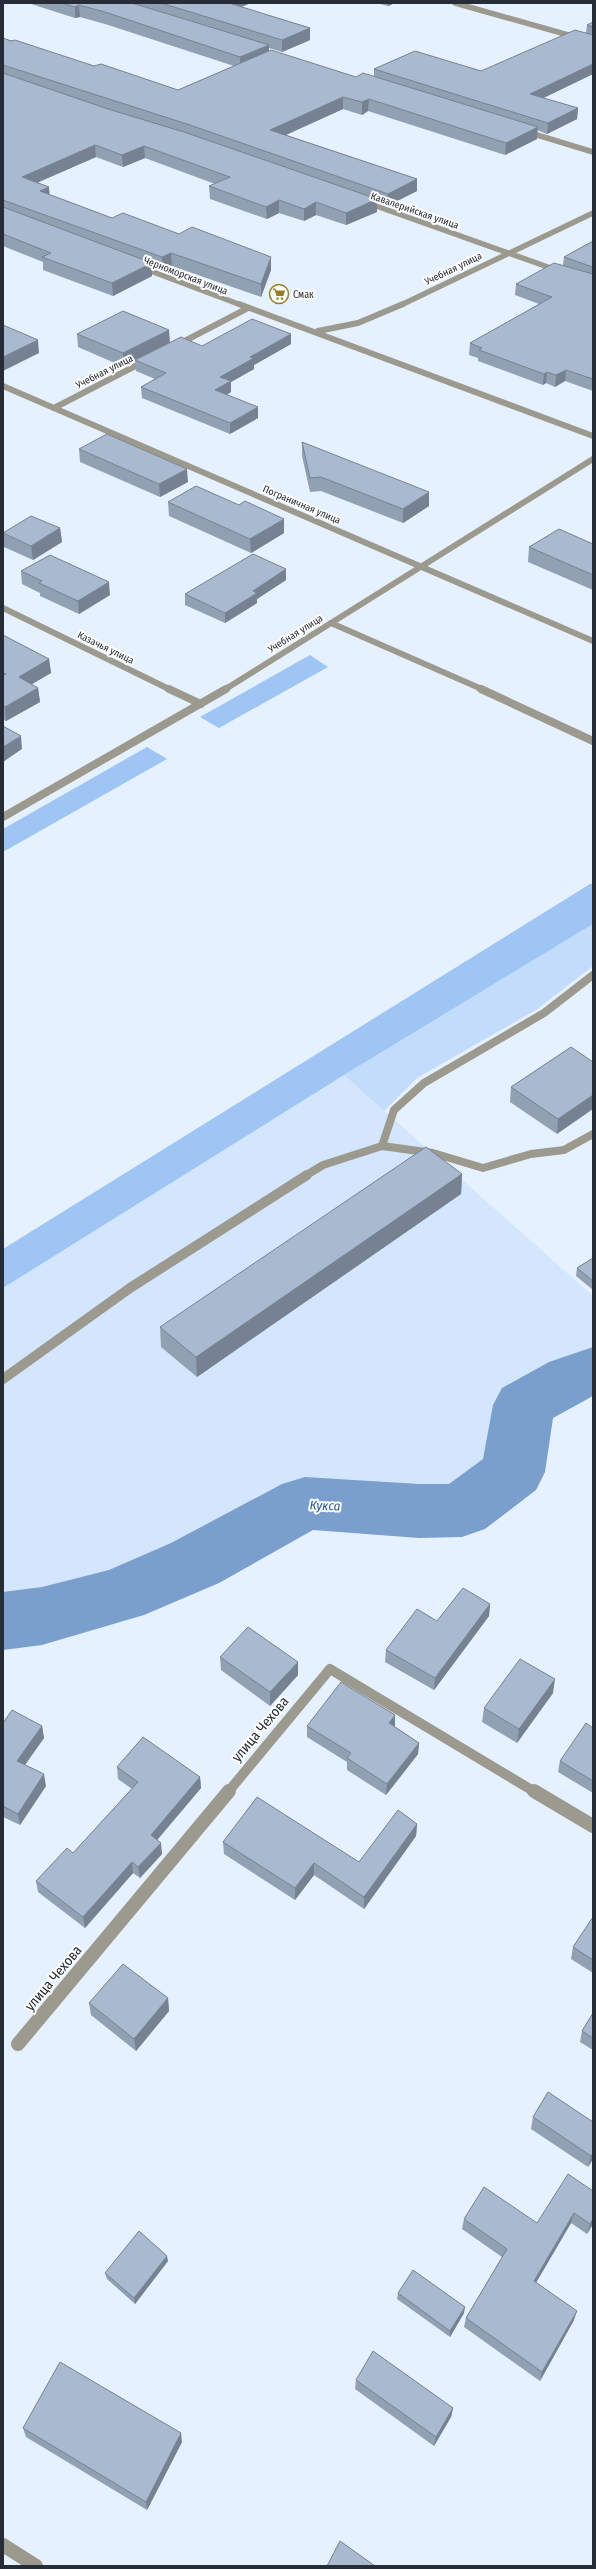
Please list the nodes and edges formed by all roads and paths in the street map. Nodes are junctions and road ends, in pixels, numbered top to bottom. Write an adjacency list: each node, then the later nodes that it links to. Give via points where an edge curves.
1 (455, 3): 2 (street)
2 (593, 42)
3 (518, 129): 4 (street)
4 (593, 152)
5 (360, 200): 7 (street, Кавалерийская улица)
6 (593, 213): 7 (street, Учебная улица)
7 (509, 253): 9 (street, Кавалерийская улица); 11 (street, Учебная улица, via 384,313)
8 (136, 266): 10 (street, Черноморская улица)
9 (565, 273)
10 (248, 308): 11 (street, Черноморская улица); 12 (street)
11 (318, 332): 16 (street, Черноморская улица)
12 (165, 351)
13 (151, 358): 15 (street, Учебная улица)
14 (3, 386): 15 (street, Пограничная улица)
15 (54, 408): 18 (street, Пограничная улица)
16 (593, 436)
17 (593, 459): 18 (street, Учебная улица)
18 (421, 566): 20 (street, Учебная улица); 21 (street, Пограничная улица)
19 (3, 608): 22 (street, Казачья улица)
20 (332, 622): 22 (street, Учебная улица); 23 (street, via 461,678)
21 (593, 641)
22 (201, 704): 24 (street, Учебная улица)
23 (593, 741)
24 (3, 817)
25 (593, 975): 27 (street, via 544,1013 424,1083 394,1110)
26 (593, 1134): 27 (street, via 564,1150 530,1154 484,1168 433,1153)
27 (382, 1146): 28 (street, via 323,1165 130,1288)
28 (3, 1379)
29 (593, 1826): 30 (street, улица Чехова, via 330,1670)
30 (18, 2044)
31 (3, 2545): 32 (street)
32 (36, 2566)

